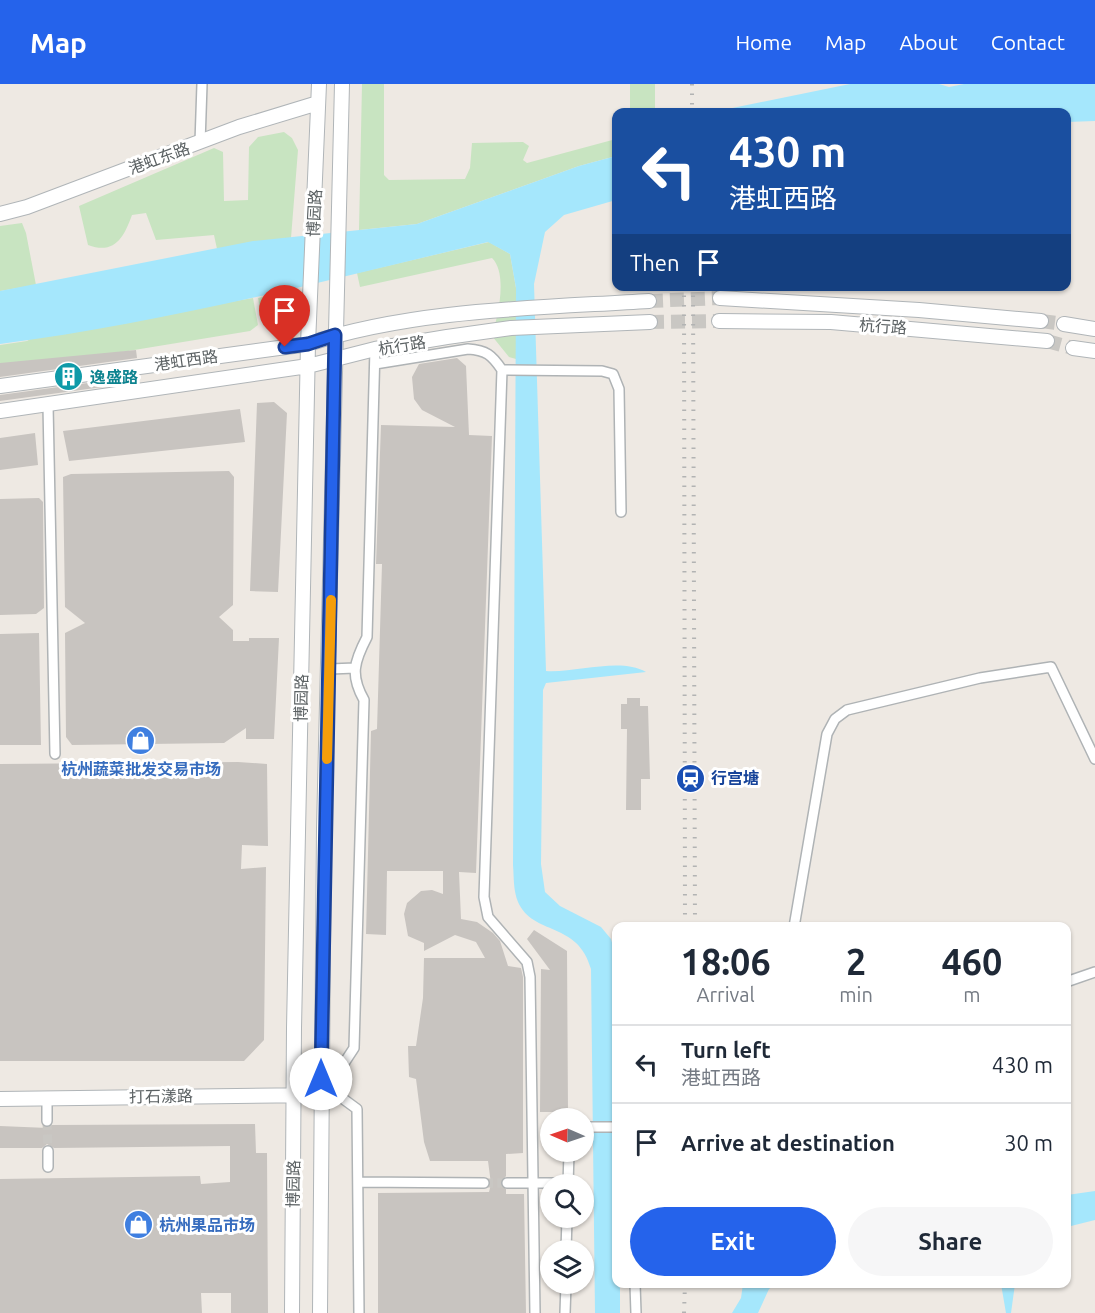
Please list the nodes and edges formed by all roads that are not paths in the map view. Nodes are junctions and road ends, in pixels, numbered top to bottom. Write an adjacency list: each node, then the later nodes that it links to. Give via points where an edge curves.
1 (202, 84): 5 (street)
2 (319, 84): 4 (main road, 博园路)
3 (342, 84): 14 (main road, 博园路)
4 (318, 103): 5 (main road, 港虹东路); 16 (main road, 博园路)
5 (200, 143): 6 (main road, 港虹东路)
6 (0, 214)
7 (720, 298): 10 (main road, 杭行路)
8 (649, 302): 14 (main road, 杭行路, via 512,309)
9 (719, 321): 15 (main road, 杭行路, via 831,322)
10 (1041, 321)
11 (650, 322): 18 (main road, 杭行路, via 511,328)
12 (1064, 324): 13 (main road)
13 (1095, 330)
14 (335, 335): 16 (main road, 港虹西路); 20 (main road, 博园路)
15 (1047, 341)
16 (308, 344): 22 (main road, 博园路); 24 (main road, 港虹西路)
17 (1073, 348): 19 (main road)
18 (375, 349): 20 (main road, 杭行路); 21 (street)
19 (1095, 351)
20 (336, 360): 22 (main road, 港虹西路); 29 (main road, 博园路)
21 (375, 364): 23 (street, via 482,350 493,356); 28 (street, via 367,637)
22 (308, 366): 25 (main road, 港虹西路); 37 (main road, 博园路)
23 (502, 370): 27 (street, via 613,374 619,389); 49 (street, via 484,897 488,917 527,962 530,977)
24 (0, 386)
25 (48, 405): 26 (main road, 港虹西路); 30 (street)
26 (0, 411)
27 (621, 512)
28 (355, 668): 29 (street); 35 (street, via 355,684 364,700 354,1048)
29 (330, 669): 36 (main road, 博园路)
30 (55, 754)
31 (1095, 759): 32 (street, via 1051,667 980,678 847,710 835,719 827,734)
32 (795, 922)
33 (1095, 972): 34 (street)
34 (1071, 980)
35 (337, 1074): 36 (street); 46 (street, via 342,1098 357,1109)
36 (321, 1079): 38 (main road, 博园路)
37 (294, 1094): 38 (main road, 打石漾路); 39 (main road, 打石漾路); 53 (main road, 博园路)
38 (321, 1095): 54 (main road, 博园路)
39 (47, 1098): 40 (main road, 打石漾路); 41 (street)
40 (0, 1099)
41 (47, 1121)
42 (594, 1127): 43 (street)
43 (612, 1127)
44 (48, 1151): 45 (street)
45 (48, 1167)
46 (358, 1182): 47 (street); 55 (street)
47 (484, 1183)
48 (507, 1183): 49 (street)
49 (533, 1183): 50 (street); 56 (street)
50 (540, 1183)
51 (635, 1288): 58 (street)
52 (566, 1294): 57 (street)
53 (292, 1313)
54 (320, 1313)
55 (359, 1313)
56 (535, 1313)
57 (565, 1313)
58 (636, 1313)

